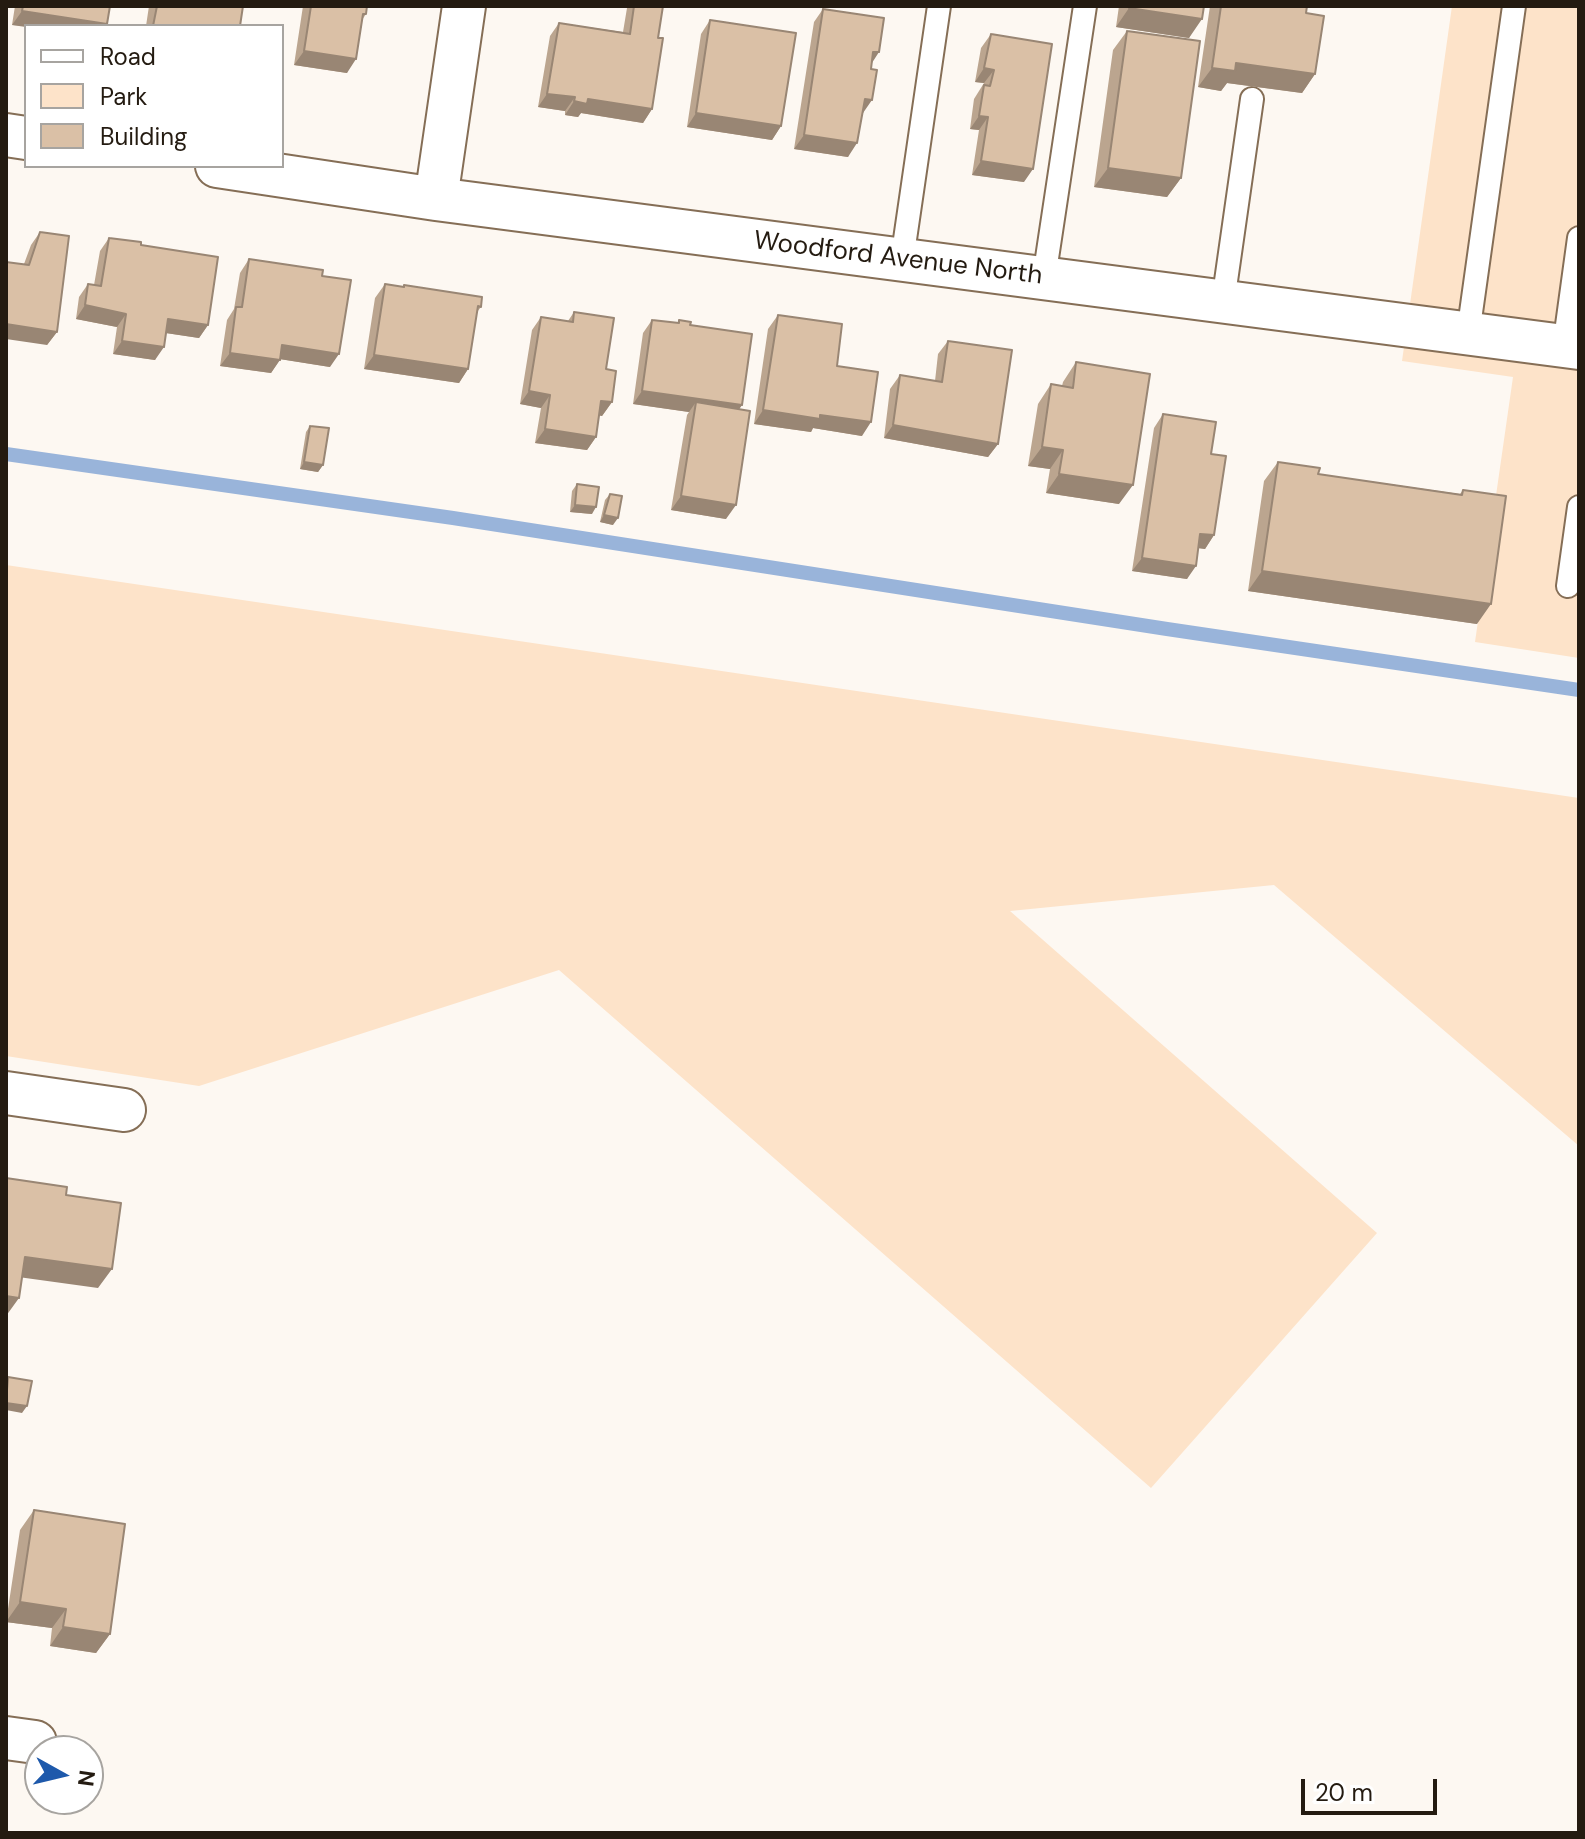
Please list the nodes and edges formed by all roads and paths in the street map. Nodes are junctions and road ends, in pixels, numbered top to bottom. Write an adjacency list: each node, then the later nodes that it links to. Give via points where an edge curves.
1 (464, 6): 7 (street)
2 (939, 6): 9 (lane)
3 (1085, 6): 10 (lane)
4 (1514, 6): 12 (lane)
5 (1252, 99): 11 (lane)
6 (230, 168): 7 (street, Woodford Avenue North)
7 (436, 199): 9 (street, Woodford Avenue North)
8 (1579, 238): 13 (lane)
9 (902, 260): 10 (street, Woodford Avenue North)
10 (1044, 278): 11 (street, Woodford Avenue North)
11 (1223, 302): 12 (street, Woodford Avenue North)
12 (1468, 334): 13 (street, Woodford Avenue North)
13 (1571, 348)
14 (1579, 507): 15 (lane)
15 (1568, 586)
16 (6, 1093): 17 (street)
17 (124, 1110)

